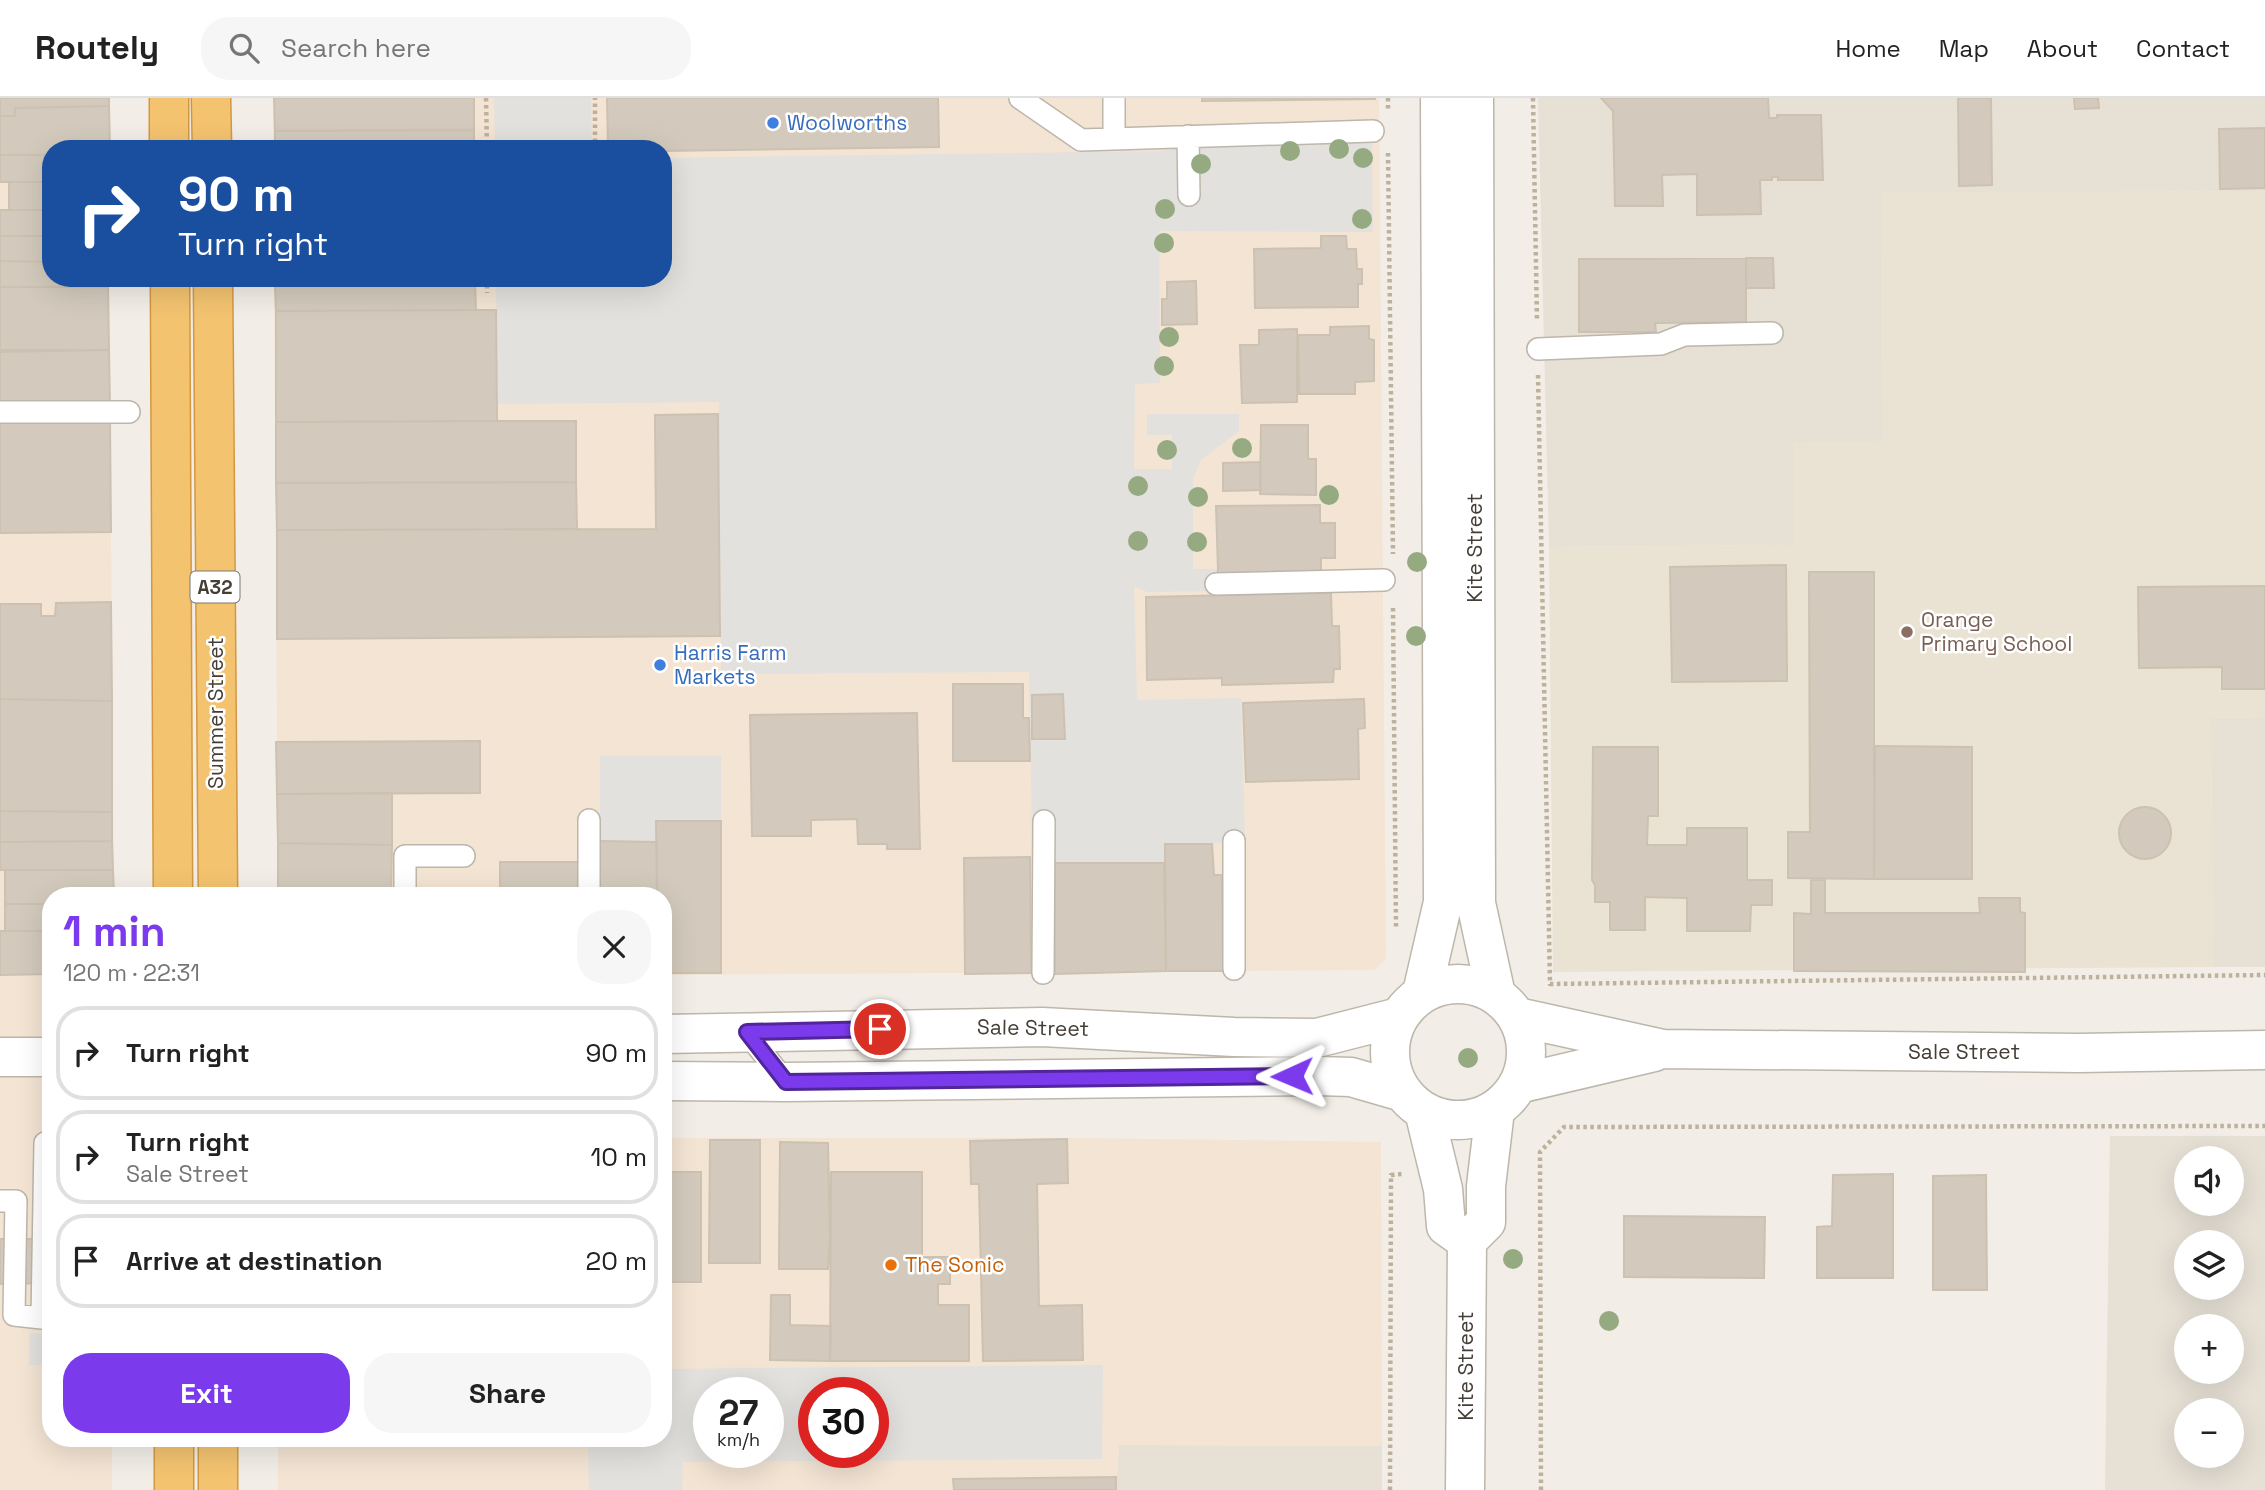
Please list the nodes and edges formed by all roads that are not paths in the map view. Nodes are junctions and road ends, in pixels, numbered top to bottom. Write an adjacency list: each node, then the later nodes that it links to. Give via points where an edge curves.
1 (169, 98): 10 (highway)
2 (211, 98): 11 (highway)
3 (1020, 98): 9 (lane, via 1081,140)
4 (1114, 98): 9 (lane)
5 (1440, 98): 31 (street, Kite Street, via 1443,902)
6 (1474, 98): 32 (street, Kite Street, via 1475,903)
7 (1383, 132): 8 (lane)
8 (1188, 136): 9 (lane); 12 (lane)
9 (1114, 139)
10 (169, 140)
11 (212, 140)
12 (1189, 195)
13 (170, 287): 25 (highway, Summer Street / A32)
14 (213, 287): 26 (highway, Summer Street / A32)
15 (1772, 332): 16 (lane, via 1684,335 1661,344)
16 (1538, 349)
17 (0, 412): 18 (lane)
18 (129, 412)
19 (1389, 573): 20 (lane)
20 (1216, 583)
21 (589, 820): 28 (lane)
22 (1044, 821): 30 (lane)
23 (1234, 841): 29 (lane)
24 (464, 856): 27 (lane, via 405,856)
25 (173, 887)
26 (218, 887)
27 (405, 887)
28 (589, 887)
29 (1234, 969)
30 (1043, 973)
31 (1411, 1005): 32 (street, via 1440,986 1459,983 1479,987); 33 (street, Sale Street, via 1317,1038 1042,1027); 42 (street, via 1392,1036 1390,1055 1394,1075)
32 (1506, 1006): 35 (street, Sale Street); 41 (street, via 1525,1039 1526,1062)
33 (747, 1032): 34 (street, Sale Street); 40 (lane)
34 (672, 1034)
35 (1663, 1049): 36 (street, Sale Street); 41 (street, Sale Street)
36 (2265, 1050)
37 (0, 1056): 38 (street)
38 (42, 1057)
39 (672, 1081): 40 (street)
40 (786, 1082): 42 (street, via 1318,1076 1351,1077)
41 (1506, 1097): 42 (street, via 1478,1117 1460,1120 1441,1118); 45 (street, via 1486,1186 1486,1222)
42 (1414, 1101): 45 (street, via 1438,1173 1446,1226)
43 (8, 1201): 44 (lane); 46 (lane, via 15,1315)
44 (42, 1201)
45 (1467, 1241): 51 (street, Kite Street)
46 (42, 1318)
47 (174, 1447): 49 (highway)
48 (218, 1447): 50 (highway)
49 (174, 1490)
50 (218, 1490)
51 (1465, 1490)

